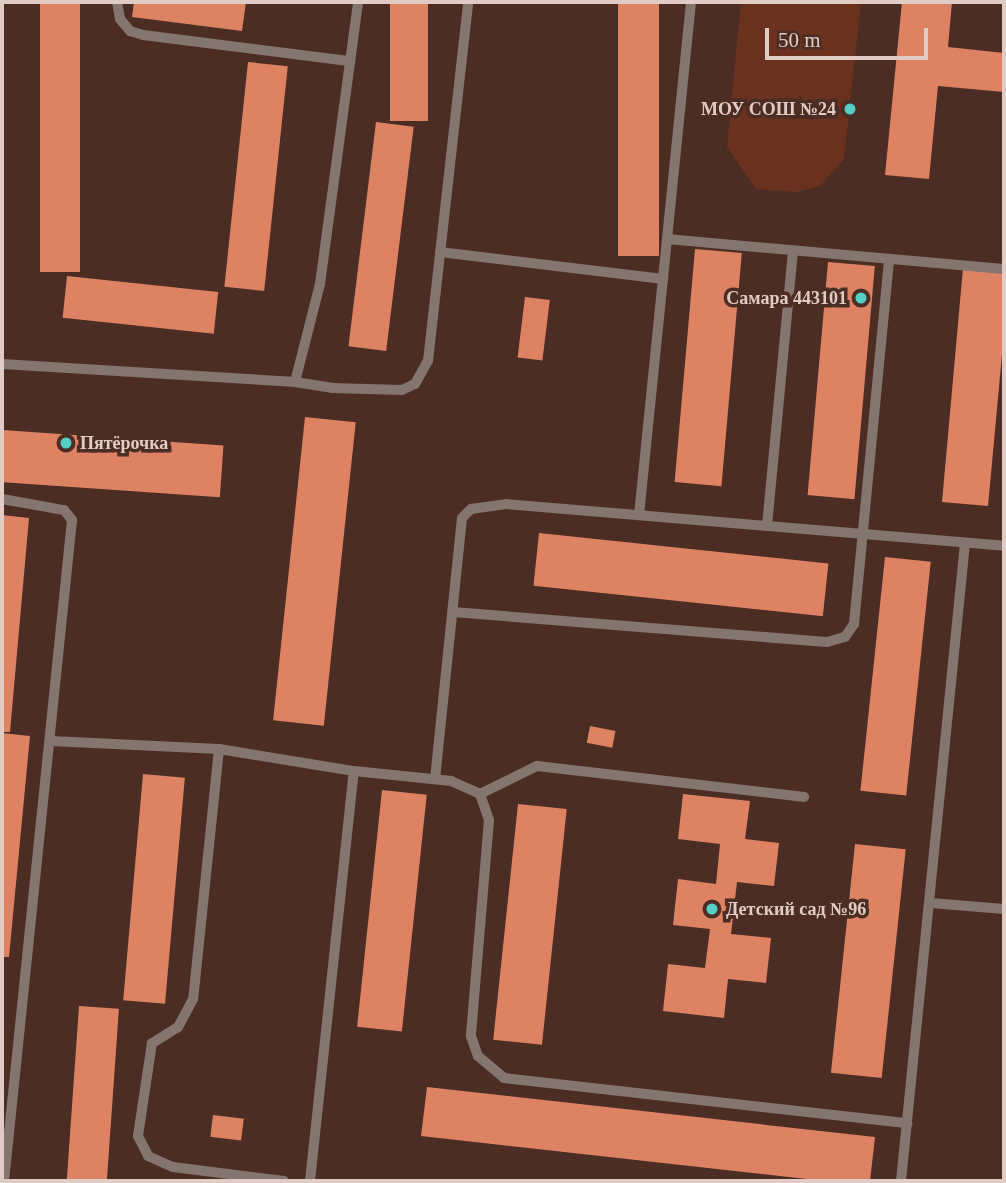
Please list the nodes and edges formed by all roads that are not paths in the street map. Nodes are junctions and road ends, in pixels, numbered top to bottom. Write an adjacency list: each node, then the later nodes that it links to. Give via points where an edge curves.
1 (117, 2): 5 (lane, via 120,19 130,31 143,35)
2 (358, 2): 5 (lane)
3 (468, 2): 7 (lane)
4 (691, 2): 6 (lane)
5 (350, 61): 13 (lane, via 320,284)
6 (667, 240): 8 (lane); 11 (lane)
7 (440, 251): 11 (lane); 13 (lane, via 428,361 415,384 402,390)
8 (793, 251): 9 (lane); 16 (lane)
9 (889, 259): 10 (lane); 17 (lane)
10 (1004, 270)
11 (663, 279): 15 (lane)
12 (2, 364): 13 (lane)
13 (295, 382)
14 (2, 499): 21 (lane, via 64,510 72,520)
15 (639, 515): 16 (lane); 20 (lane, via 487,503 471,509 462,518)
16 (767, 526): 17 (lane)
17 (864, 534): 18 (lane); 20 (lane, via 854,624 845,637 827,642)
18 (965, 543): 19 (lane); 27 (lane)
19 (1004, 546)
20 (453, 612): 24 (lane)
21 (51, 741): 22 (lane); 30 (lane)
22 (219, 749): 23 (lane); 31 (lane, via 193,999 178,1027 152,1043 138,1136 148,1156 173,1167)
23 (354, 771): 24 (lane); 32 (lane)
24 (435, 779): 25 (lane, via 452,780)
25 (480, 794): 26 (lane, via 537,766); 29 (lane, via 489,820 471,1036 478,1056 504,1078)
26 (804, 797)
27 (931, 902): 28 (lane); 29 (lane)
28 (1004, 909)
29 (908, 1123): 33 (lane)
30 (4, 1181)
31 (284, 1181)
32 (310, 1181)
33 (901, 1181)

